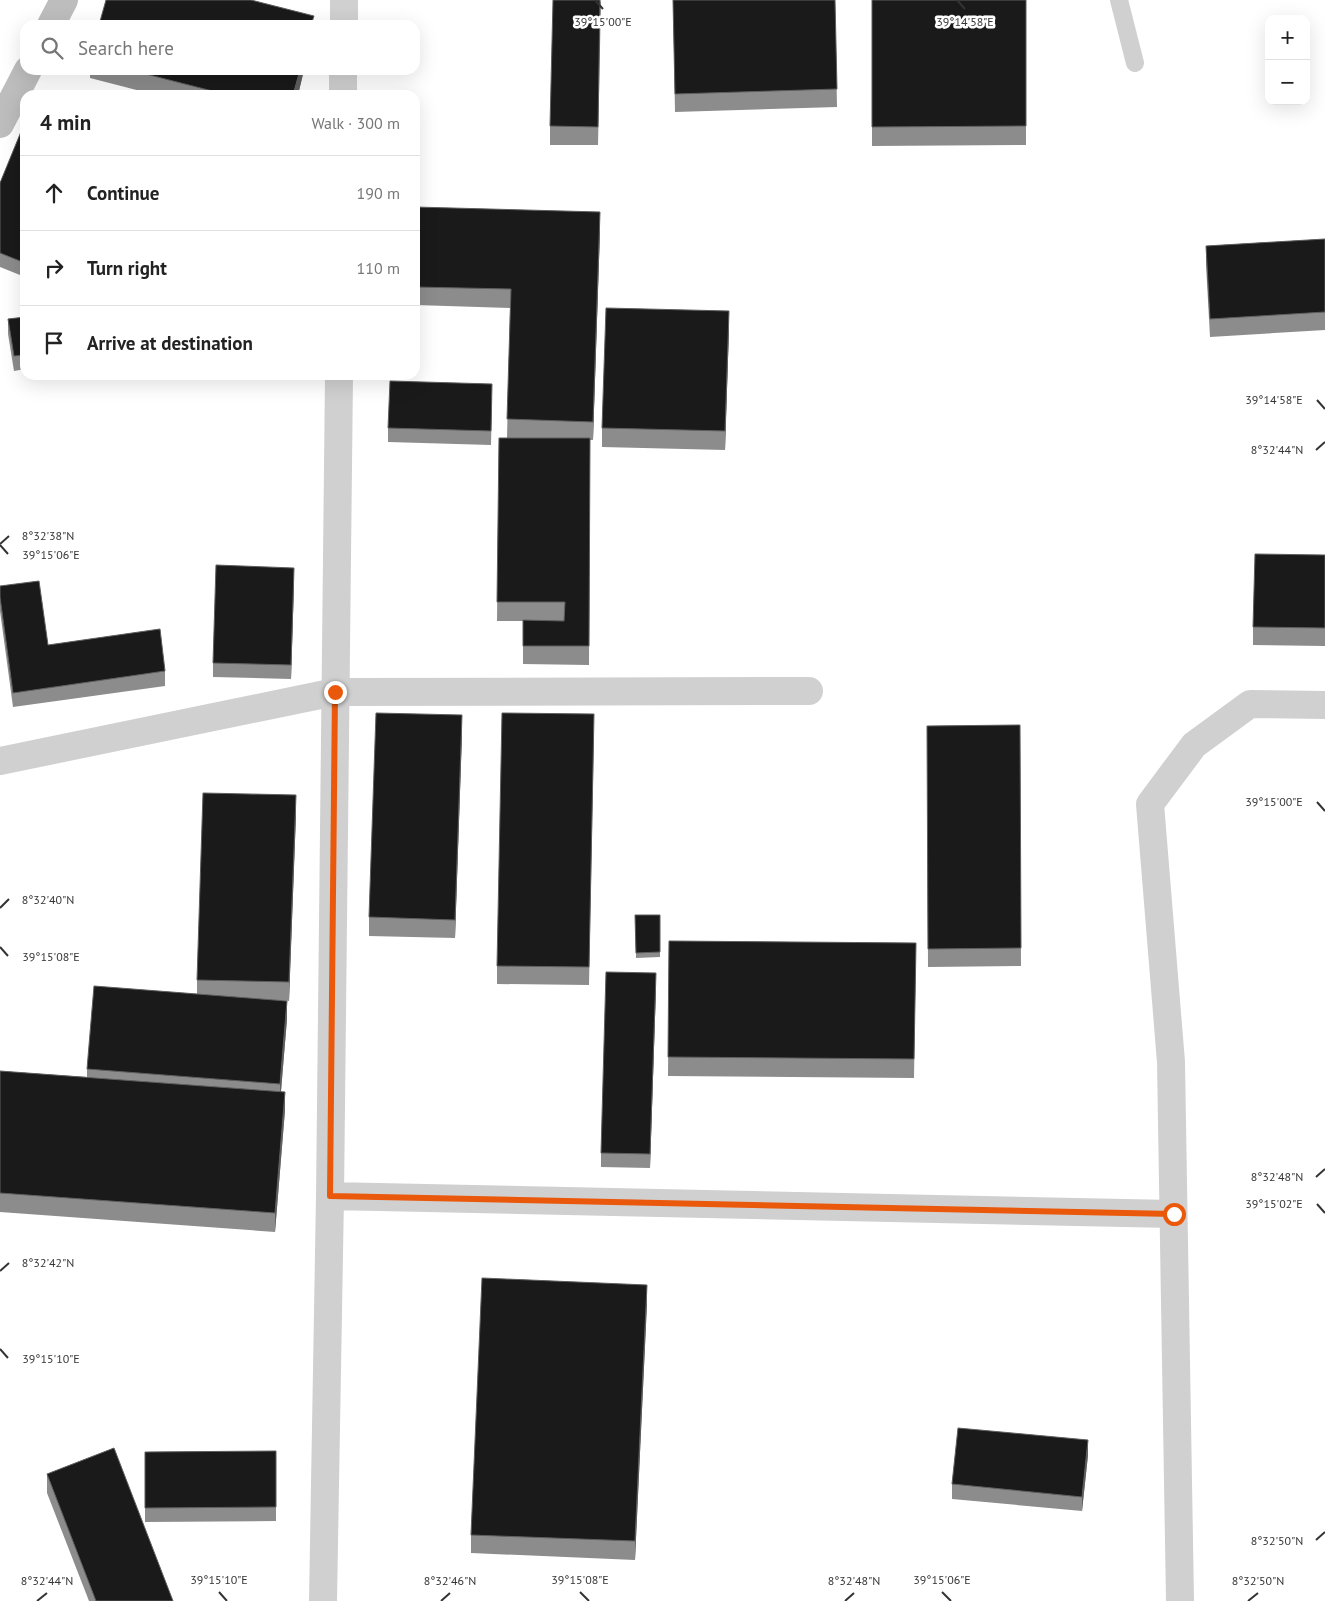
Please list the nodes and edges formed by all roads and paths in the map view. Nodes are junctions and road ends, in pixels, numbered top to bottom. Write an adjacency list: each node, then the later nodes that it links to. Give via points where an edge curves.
1 (64, 0): 4 (street)
2 (344, 0): 5 (street)
3 (1119, 0): 6 (lane)
4 (54, 20)
5 (344, 20)
6 (1135, 63)
7 (25, 75): 10 (street)
8 (343, 75): 9 (street)
9 (343, 90)
10 (0, 124)
11 (339, 380): 13 (street)
12 (810, 691): 13 (street)
13 (335, 692): 15 (street); 16 (street)
14 (1325, 705): 17 (street, via 1250,704 1194,745 1150,804 1171,1062)
15 (0, 761)
16 (330, 1196): 17 (street); 18 (street)
17 (1174, 1214): 19 (street)
18 (322, 1601)
19 (1180, 1601)

